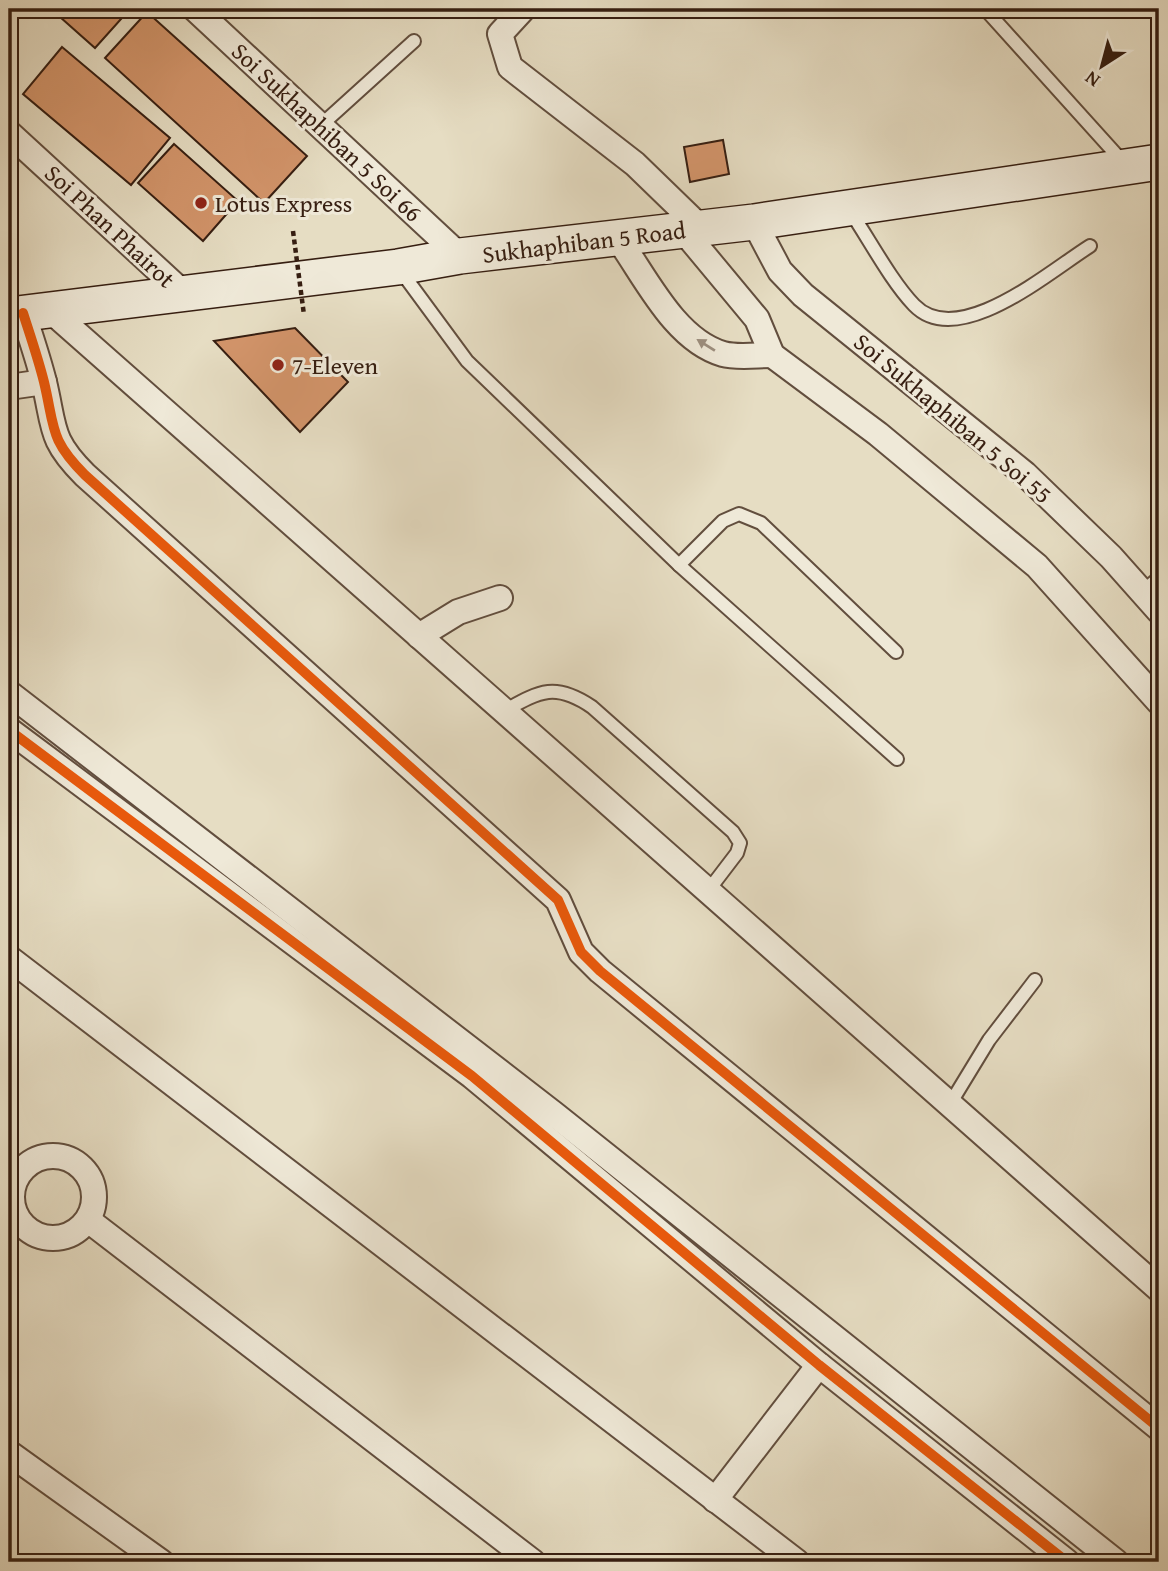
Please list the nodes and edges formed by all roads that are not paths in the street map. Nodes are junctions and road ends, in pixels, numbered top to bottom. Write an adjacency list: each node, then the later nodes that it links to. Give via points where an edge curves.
1 (195, 9): 5 (street, Soi Sukhaphiban 5 Soi 66)
2 (523, 9): 10 (street, via 500,34 510,67 635,164)
3 (985, 9): 7 (lane)
4 (414, 41): 5 (lane)
5 (319, 127): 13 (street, Soi Sukhaphiban 5 Soi 66)
6 (9, 133): 15 (street, Soi Phan Phairot)
7 (1148, 168): 8 (main road, Sukhaphiban 5 Road)
8 (848, 208): 9 (main road, Sukhaphiban 5 Road); 12 (lane, via 915,306 958,320 983,314)
9 (754, 222): 10 (main road, Sukhaphiban 5 Road); 21 (street, Soi Sukhaphiban 5 Soi 55, via 780,271 803,295 1026,474 1111,556)
10 (692, 229): 11 (main road, Sukhaphiban 5 Road); 17 (street, via 757,319)
11 (619, 240): 13 (main road, Sukhaphiban 5 Road); 17 (street, one-way to 11, via 726,355 705,348 677,322)
12 (1090, 246)
13 (460, 256): 14 (main road, Sukhaphiban 5 Road)
14 (398, 267): 15 (main road, Sukhaphiban 5 Road); 20 (lane, via 467,361)
15 (181, 291): 16 (main road, Sukhaphiban 5 Road)
16 (27, 313): 18 (street); 24 (street)
17 (772, 355): 27 (street, via 878,434 1037,566)
18 (44, 382): 19 (street); 39 (street, via 52,432 63,453 558,900 581,952 600,971)
19 (9, 387)
20 (679, 565): 25 (lane, via 723,522 739,514 761,523); 30 (lane)
21 (1151, 585): 23 (street, Soi Sukhaphiban 5 Soi 55)
22 (500, 598): 24 (street, via 458,612)
23 (1159, 611)
24 (419, 636): 28 (street)
25 (896, 652)
26 (9, 693): 46 (street, via 554,1114)
27 (1159, 702)
28 (504, 711): 31 (street); 31 (lane, via 542,690 577,696 603,715 740,843)
29 (9, 730): 38 (street, via 472,1076)
30 (897, 759)
31 (708, 891): 34 (street)
32 (9, 958): 41 (street)
33 (1035, 980): 34 (lane, via 989,1040)
34 (950, 1104): 37 (street)
35 (15, 1166): 36 (street, via 45,1157 72,1160 83,1168 95,1193); 36 (street, via 12,1193 24,1226 58,1238 80,1229)
36 (88, 1220): 43 (street)
37 (1159, 1289)
38 (819, 1365): 41 (street); 45 (street)
39 (1159, 1428)
40 (9, 1453): 42 (street)
41 (715, 1500): 44 (street)
42 (161, 1562)
43 (533, 1562)
44 (797, 1562)
45 (1068, 1562)
46 (1116, 1562)

